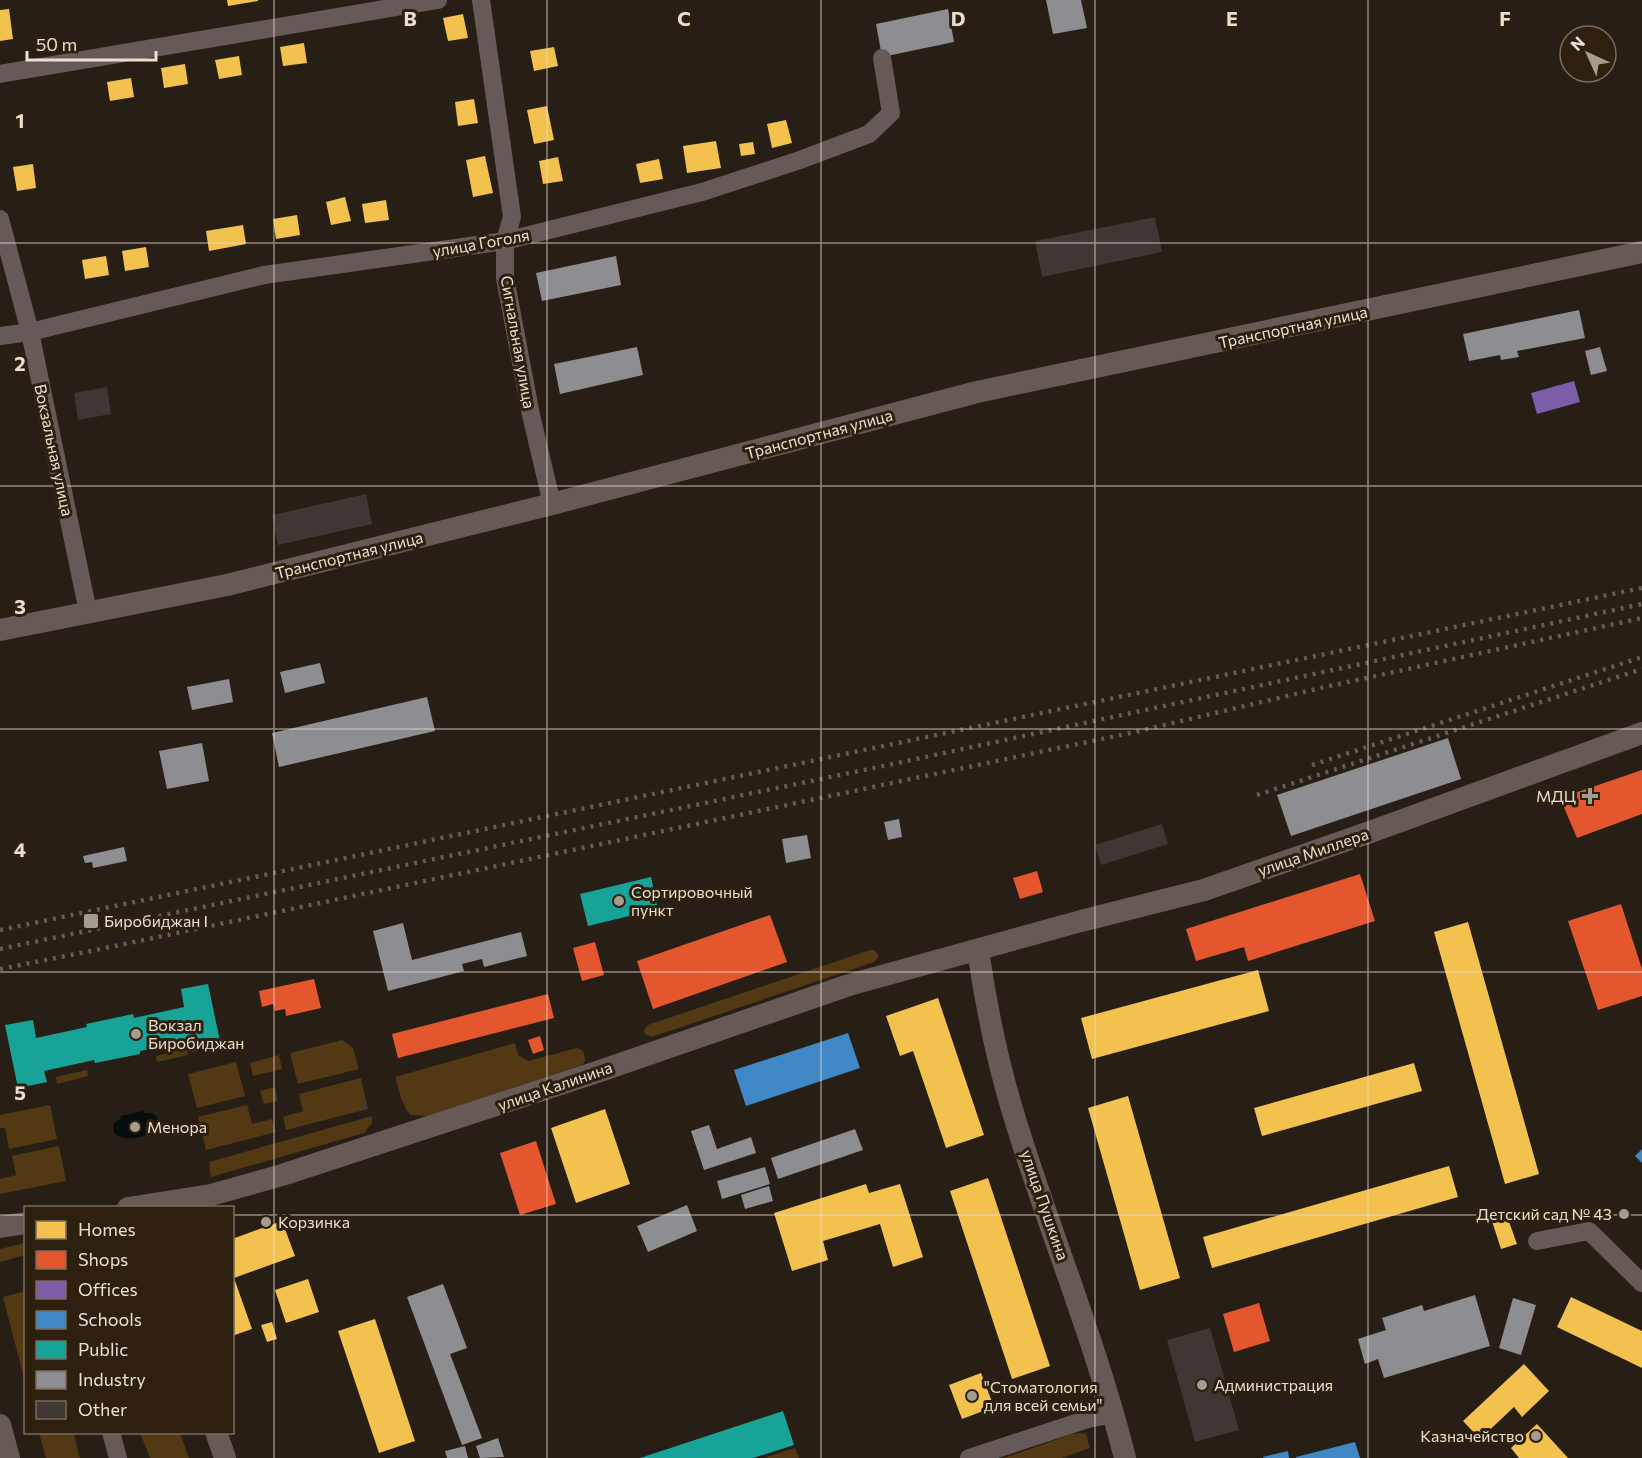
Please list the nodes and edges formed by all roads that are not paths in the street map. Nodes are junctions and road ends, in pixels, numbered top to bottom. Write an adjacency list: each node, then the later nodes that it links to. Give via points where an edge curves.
1 (438, 0): 4 (street)
2 (481, 0): 6 (street, Сигнальная улица, via 512,217)
3 (882, 58): 6 (street, улица Гоголя, via 891,113 869,134 702,192)
4 (0, 74)
5 (0, 219): 8 (street, Вокзальная улица)
6 (505, 242): 8 (street, улица Гоголя, via 264,275); 10 (street, Сигнальная улица, via 505,278)
7 (1642, 252): 10 (main road, Транспортная улица, via 977,392)
8 (30, 332): 9 (street, улица Гоголя); 11 (street, Вокзальная улица)
9 (0, 336)
10 (552, 504): 11 (main road, Транспортная улица, via 227,585)
11 (88, 612): 12 (main road, Транспортная улица)
12 (0, 630)
13 (1642, 733): 14 (main road, улица Миллера, via 1204,890)
14 (978, 950): 15 (main road, улица Калинина, via 849,986 282,1175 211,1195); 20 (main road, улица Пушкина, via 986,1004 1015,1119)
15 (144, 1206)
16 (24, 1223): 17 (main road)
17 (0, 1227)
18 (1538, 1242): 19 (street, via 1589,1231)
19 (1642, 1283)
20 (1114, 1414): 27 (street); 28 (main road, улица Пушкина)
21 (0, 1425): 24 (main road)
22 (112, 1434): 25 (street)
23 (217, 1434): 26 (main road)
24 (9, 1458)
25 (118, 1458)
26 (225, 1458)
27 (969, 1458)
28 (1125, 1458)

